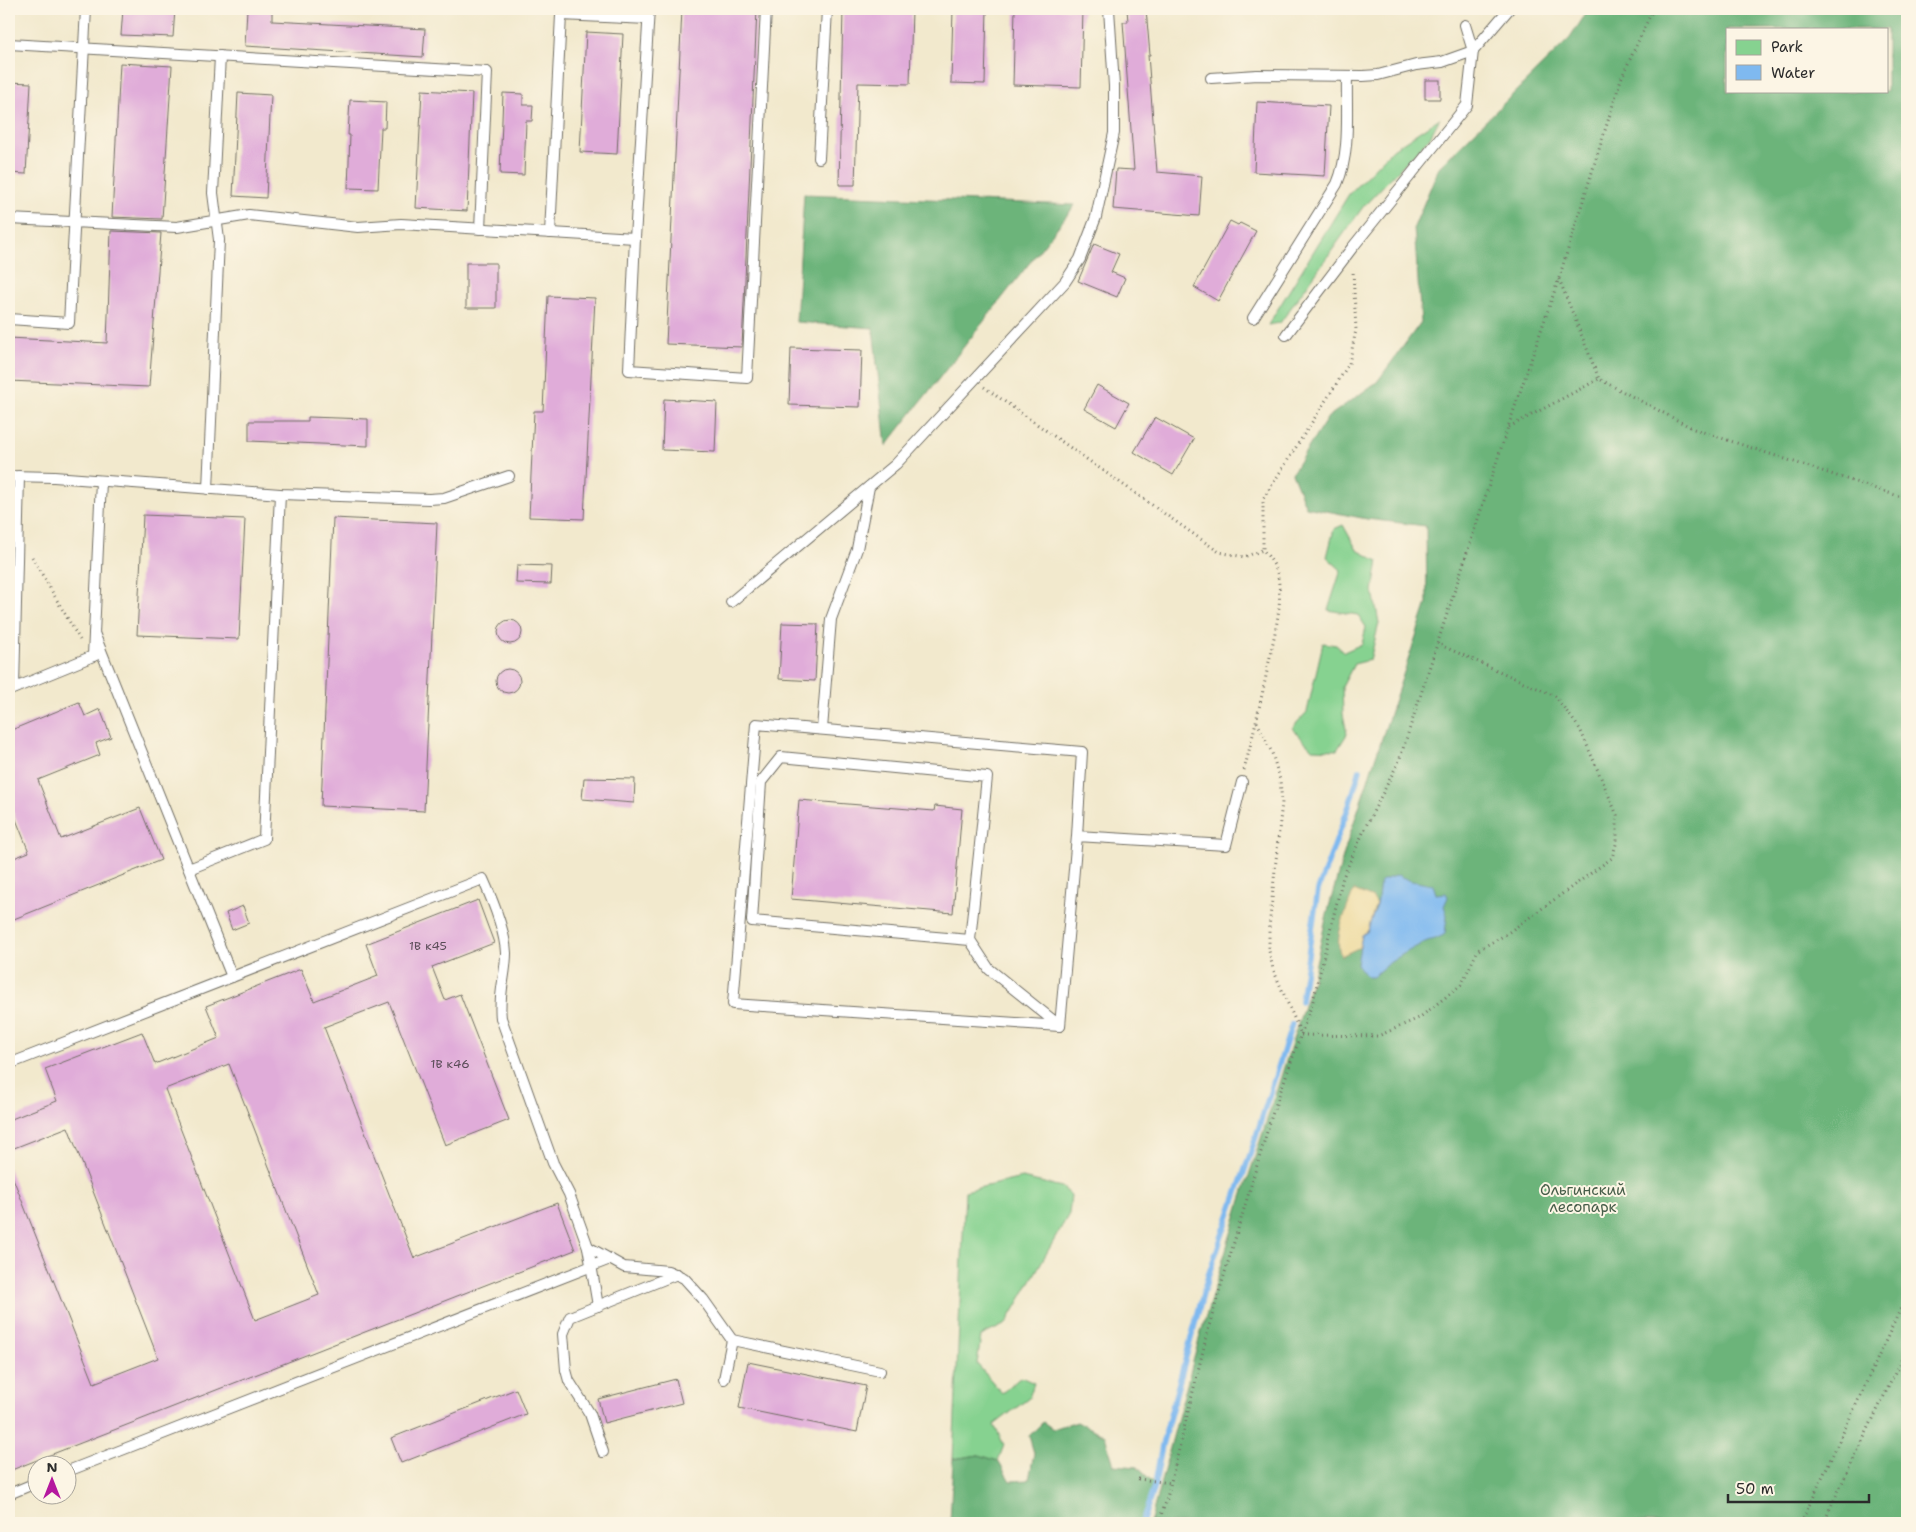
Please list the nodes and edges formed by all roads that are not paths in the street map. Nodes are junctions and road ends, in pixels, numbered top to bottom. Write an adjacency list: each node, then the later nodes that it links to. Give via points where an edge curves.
1 (86, 9): 9 (lane)
2 (766, 9): 20 (lane, via 747,378 629,370)
3 (827, 9): 14 (lane)
4 (1109, 9): 27 (lane, via 1114,133 1098,208 1080,259 1065,282 896,464)
5 (1509, 9): 10 (lane)
6 (649, 14): 19 (lane, via 561,15); 20 (lane)
7 (1465, 25): 10 (lane)
8 (9, 44): 9 (lane)
9 (84, 48): 11 (lane); 17 (lane)
10 (1473, 50): 12 (lane, via 1442,62 1378,75); 23 (lane, via 1467,105)
11 (220, 56): 16 (lane, via 213,193); 18 (lane, via 487,72)
12 (1348, 76): 13 (lane); 21 (lane, via 1342,172)
13 (1211, 78)
14 (819, 158)
15 (9, 220): 17 (lane)
16 (217, 220): 17 (lane, via 177,227); 18 (lane, via 249,215 358,227 401,224); 28 (lane, via 219,240)
17 (75, 223): 22 (lane, via 69,323)
18 (480, 229): 19 (lane)
19 (550, 233): 20 (lane)
20 (635, 238)
21 (1253, 318)
22 (9, 320)
23 (1286, 334)
24 (14, 476): 26 (lane); 32 (lane)
25 (509, 476): 29 (lane, via 444,498)
26 (101, 481): 28 (lane); 31 (lane, via 94,634)
27 (869, 486): 30 (lane); 33 (lane, via 857,549 831,619)
28 (208, 489): 29 (lane)
29 (280, 494): 36 (lane, via 264,839)
30 (731, 602)
31 (98, 655): 32 (lane); 36 (lane)
32 (11, 689)
33 (822, 729): 35 (lane, via 1082,752); 39 (lane, via 756,724 733,1004)
34 (1242, 779): 35 (lane, via 1226,845)
35 (1077, 836): 39 (lane)
36 (189, 869): 38 (lane)
37 (970, 940): 37 (lane, via 987,777 781,757 761,782 752,921); 39 (lane, via 989,969)
38 (232, 977): 40 (lane); 41 (lane, via 483,879 506,953 500,1006 505,1030 553,1163)
39 (1060, 1026)
40 (9, 1064)
41 (588, 1246): 42 (lane); 43 (lane)
42 (610, 1259): 43 (lane); 44 (lane, via 624,1267)
43 (591, 1267): 45 (lane); 50 (lane)
44 (677, 1274): 45 (lane); 46 (lane, via 703,1299)
45 (598, 1306): 49 (lane, via 570,1317 563,1334 569,1381 590,1414)
46 (732, 1340): 47 (lane); 48 (lane)
47 (880, 1371)
48 (724, 1379)
49 (603, 1452)
50 (78, 1467)
51 (28, 1486): 52 (lane)
52 (9, 1494)

